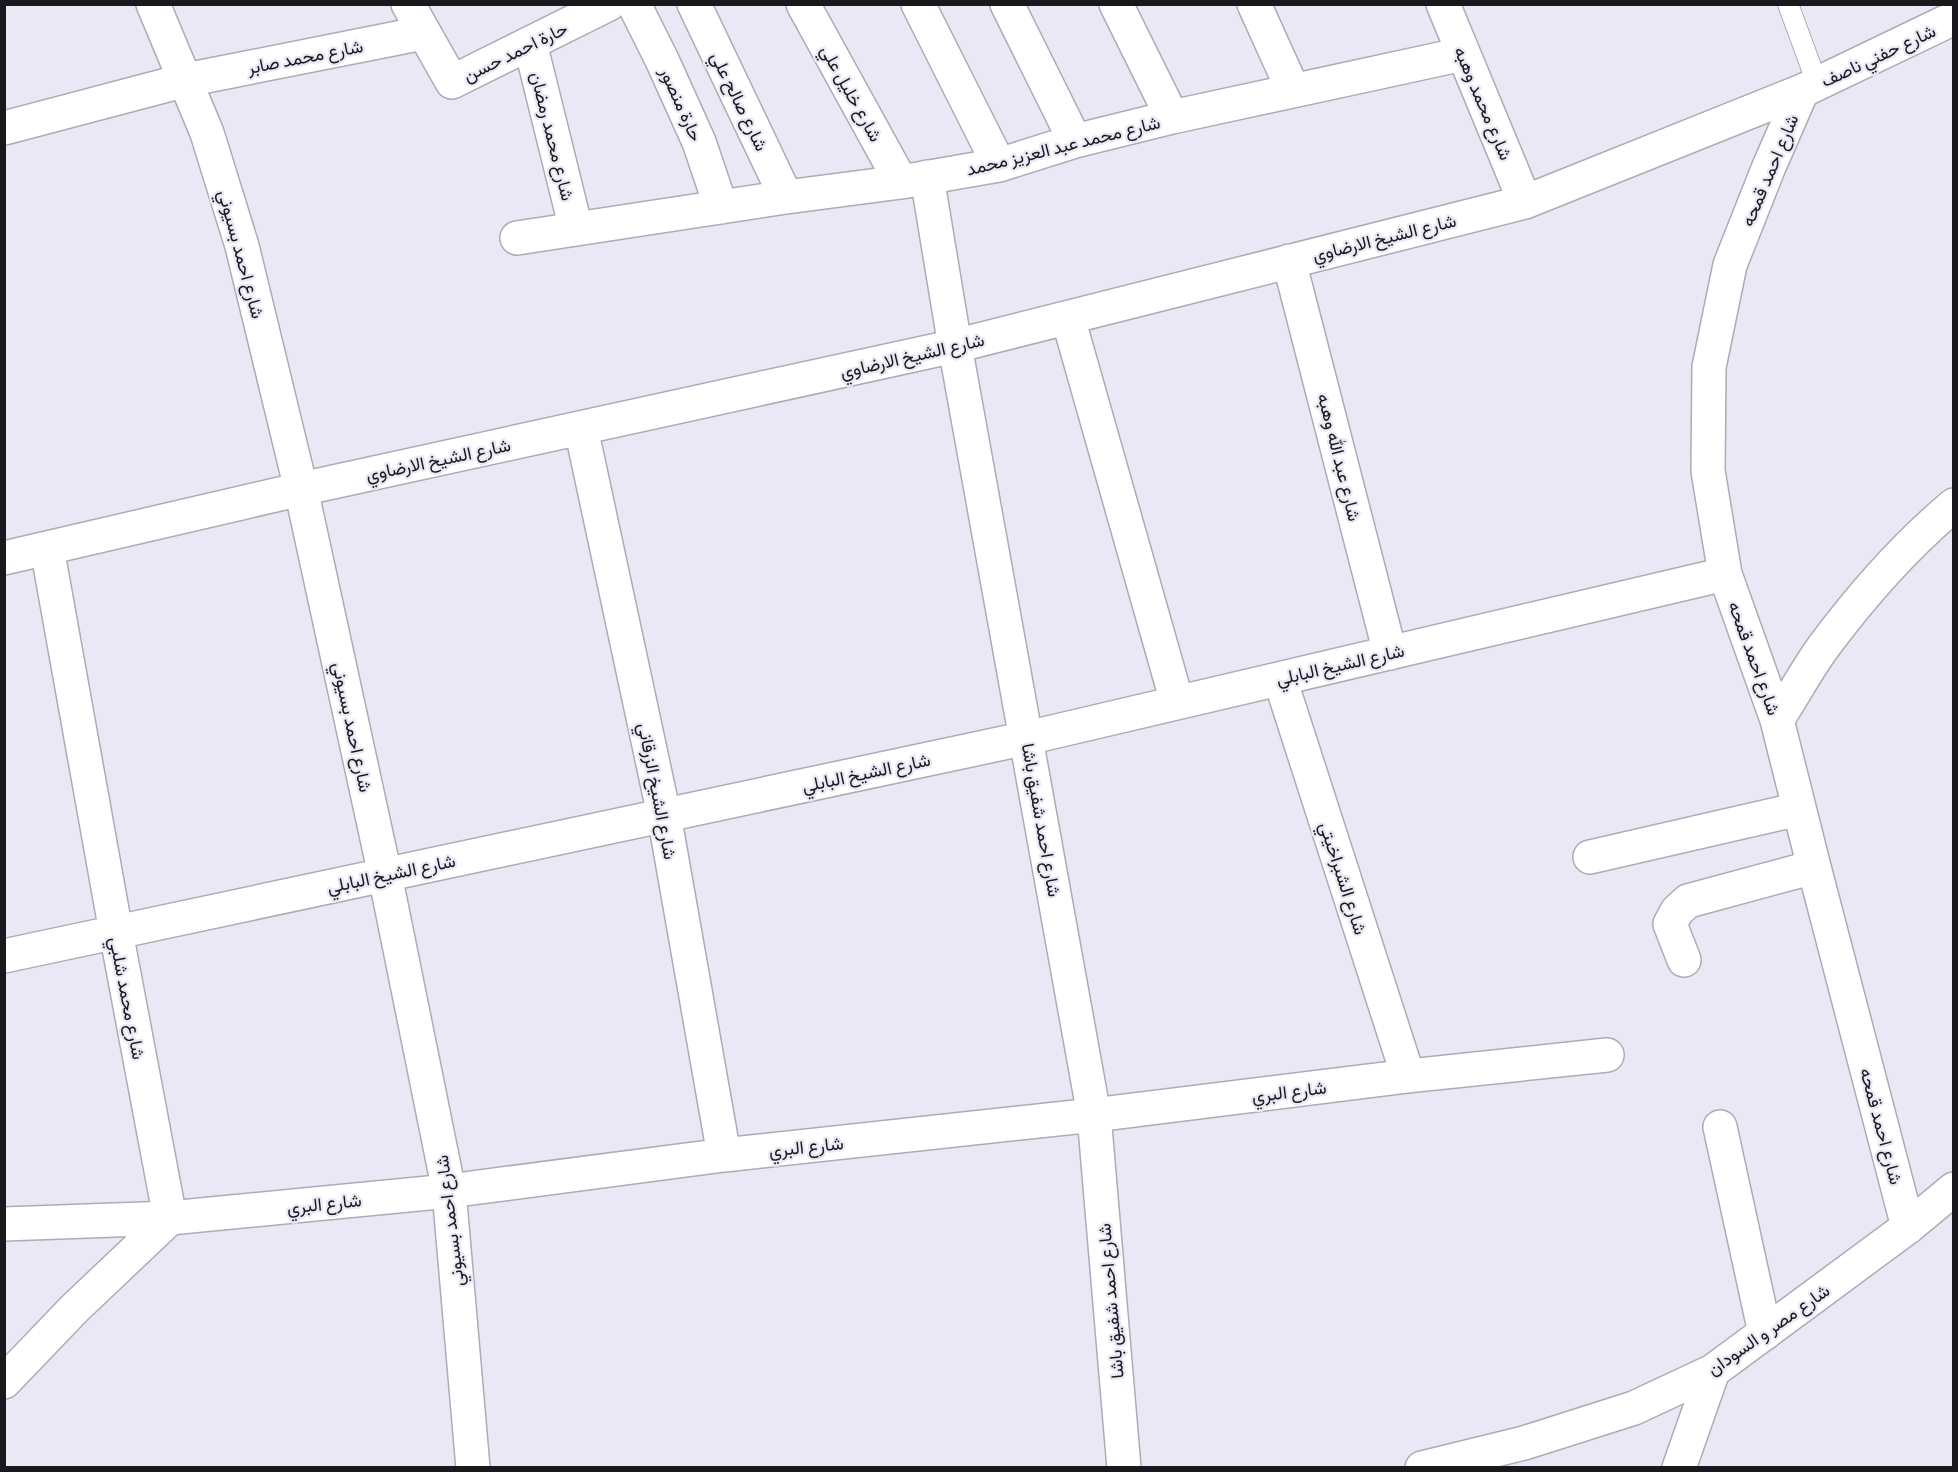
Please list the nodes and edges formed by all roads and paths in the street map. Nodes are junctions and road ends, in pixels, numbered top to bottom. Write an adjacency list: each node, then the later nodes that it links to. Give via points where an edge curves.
1 (153, 4): 16 (street, شارع احمد بسيوني)
2 (609, 4): 14 (street, حارة احمد حسن)
3 (634, 4): 26 (street, حارة منصور, via 699,142)
4 (694, 4): 24 (street, شارع صالح علي)
5 (803, 4): 23 (street, شارع خليل علي)
6 (918, 4): 22 (street)
7 (1007, 4): 21 (street)
8 (1116, 4): 19 (street)
9 (1254, 4): 18 (street)
10 (1443, 4): 15 (street, شارع محمد وهبه)
11 (1788, 4): 17 (lane)
12 (416, 19): 14 (street, حارة احمد حسن, via 452,82); 16 (street, شارع محمد صابر)
13 (1951, 27): 17 (street, شارع حفني ناصف)
14 (530, 43): 27 (street, شارع محمد رمضان)
15 (1463, 54): 18 (street, شارع محمد عبد العزيز محمد); 25 (street, شارع محمد وهبه)
16 (186, 80): 20 (street, شارع محمد صابر); 33 (street, شارع احمد بسيوني, via 242,246)
17 (1810, 87): 25 (street, شارع الشيخ الارضاوي); 37 (street, شارع احمد قمحه, via 1768,169 1730,265 1709,367 1708,471)
18 (1293, 90): 19 (street, شارع محمد عبد العزيز محمد)
19 (1172, 117): 21 (street, شارع محمد عبد العزيز محمد)
20 (4, 128)
21 (1075, 141): 22 (street, شارع محمد عبد العزيز محمد)
22 (999, 165): 23 (street, شارع محمد عبد العزيز محمد)
23 (914, 180): 24 (street, شارع محمد عبد العزيز محمد); 31 (street, شارع احمد شفيق باشا)
24 (786, 197): 26 (street, شارع محمد عبد العزيز محمد)
25 (1525, 202): 29 (street, شارع الشيخ الارضاوي)
26 (722, 207): 27 (street, شارع محمد عبد العزيز محمد)
27 (576, 229): 28 (street, شارع محمد عبد العزيز محمد)
28 (517, 238)
29 (1289, 261): 30 (street, شارع الشيخ الارضاوي); 38 (street, شارع عبد الله وهبه)
30 (1068, 318): 31 (street, شارع الشيخ الارضاوي); 40 (street)
31 (955, 346): 32 (street, شارع الشيخ الارضاوي); 42 (street, شارع احمد شفيق باشا)
32 (581, 428): 33 (street, شارع الشيخ الارضاوي); 44 (street, شارع الشيخ الزرقاني)
33 (301, 489): 35 (street, شارع الشيخ الارضاوي); 47 (street, شارع احمد بسيوني)
34 (1953, 505): 41 (street, via 1876,581 1822,648)
35 (47, 548): 36 (street, شارع الشيخ الارضاوي); 48 (street, شارع محمد شلبي)
36 (4, 558)
37 (1725, 574): 38 (street, شارع الشيخ البابلي); 41 (street, شارع احمد قمحه)
38 (1390, 652): 39 (street, شارع الشيخ البابلي)
39 (1280, 679): 40 (street, شارع الشيخ البابلي); 52 (street, شارع الشبراخيتي)
40 (1177, 702): 42 (street, شارع الشيخ البابلي)
41 (1778, 720): 43 (street, شارع احمد قمحه)
42 (1027, 738): 44 (street, شارع الشيخ البابلي); 53 (street, شارع احمد شفيق باشا)
43 (1799, 809): 45 (street); 46 (street, شارع احمد قمحه)
44 (664, 815): 47 (street, شارع الشيخ البابلي); 55 (street, شارع الشيخ الزرقاني)
45 (1590, 857)
46 (1814, 867): 50 (street, via 1688,901 1670,924); 60 (street, شارع احمد قمحه)
47 (385, 875): 48 (street, شارع الشيخ البابلي); 57 (street, شارع احمد بسيوني)
48 (116, 932): 49 (street, شارع الشيخ البابلي); 58 (street, شارع محمد شلبي)
49 (4, 957)
50 (1684, 960)
51 (1607, 1055): 52 (street, شارع البري)
52 (1408, 1076): 53 (street, شارع البري)
53 (1094, 1115): 55 (street, شارع البري); 65 (street, شارع احمد شفيق باشا)
54 (1720, 1127): 61 (street)
55 (723, 1155): 57 (street, شارع البري)
56 (1953, 1189): 60 (street, شارع مصر و السودان)
57 (449, 1191): 58 (street, شارع البري); 64 (street, شارع احمد بسيوني)
58 (170, 1218): 59 (street, شارع البري); 63 (street)
59 (4, 1224)
60 (1908, 1227): 61 (street, شارع مصر و السودان)
61 (1765, 1333): 62 (street, شارع مصر و السودان)
62 (1713, 1371): 66 (street, شارع مصر و السودان, via 1634,1408 1524,1443); 67 (street)
63 (4, 1382)
64 (473, 1467)
65 (1124, 1467)
66 (1422, 1467)
67 (1679, 1467)

